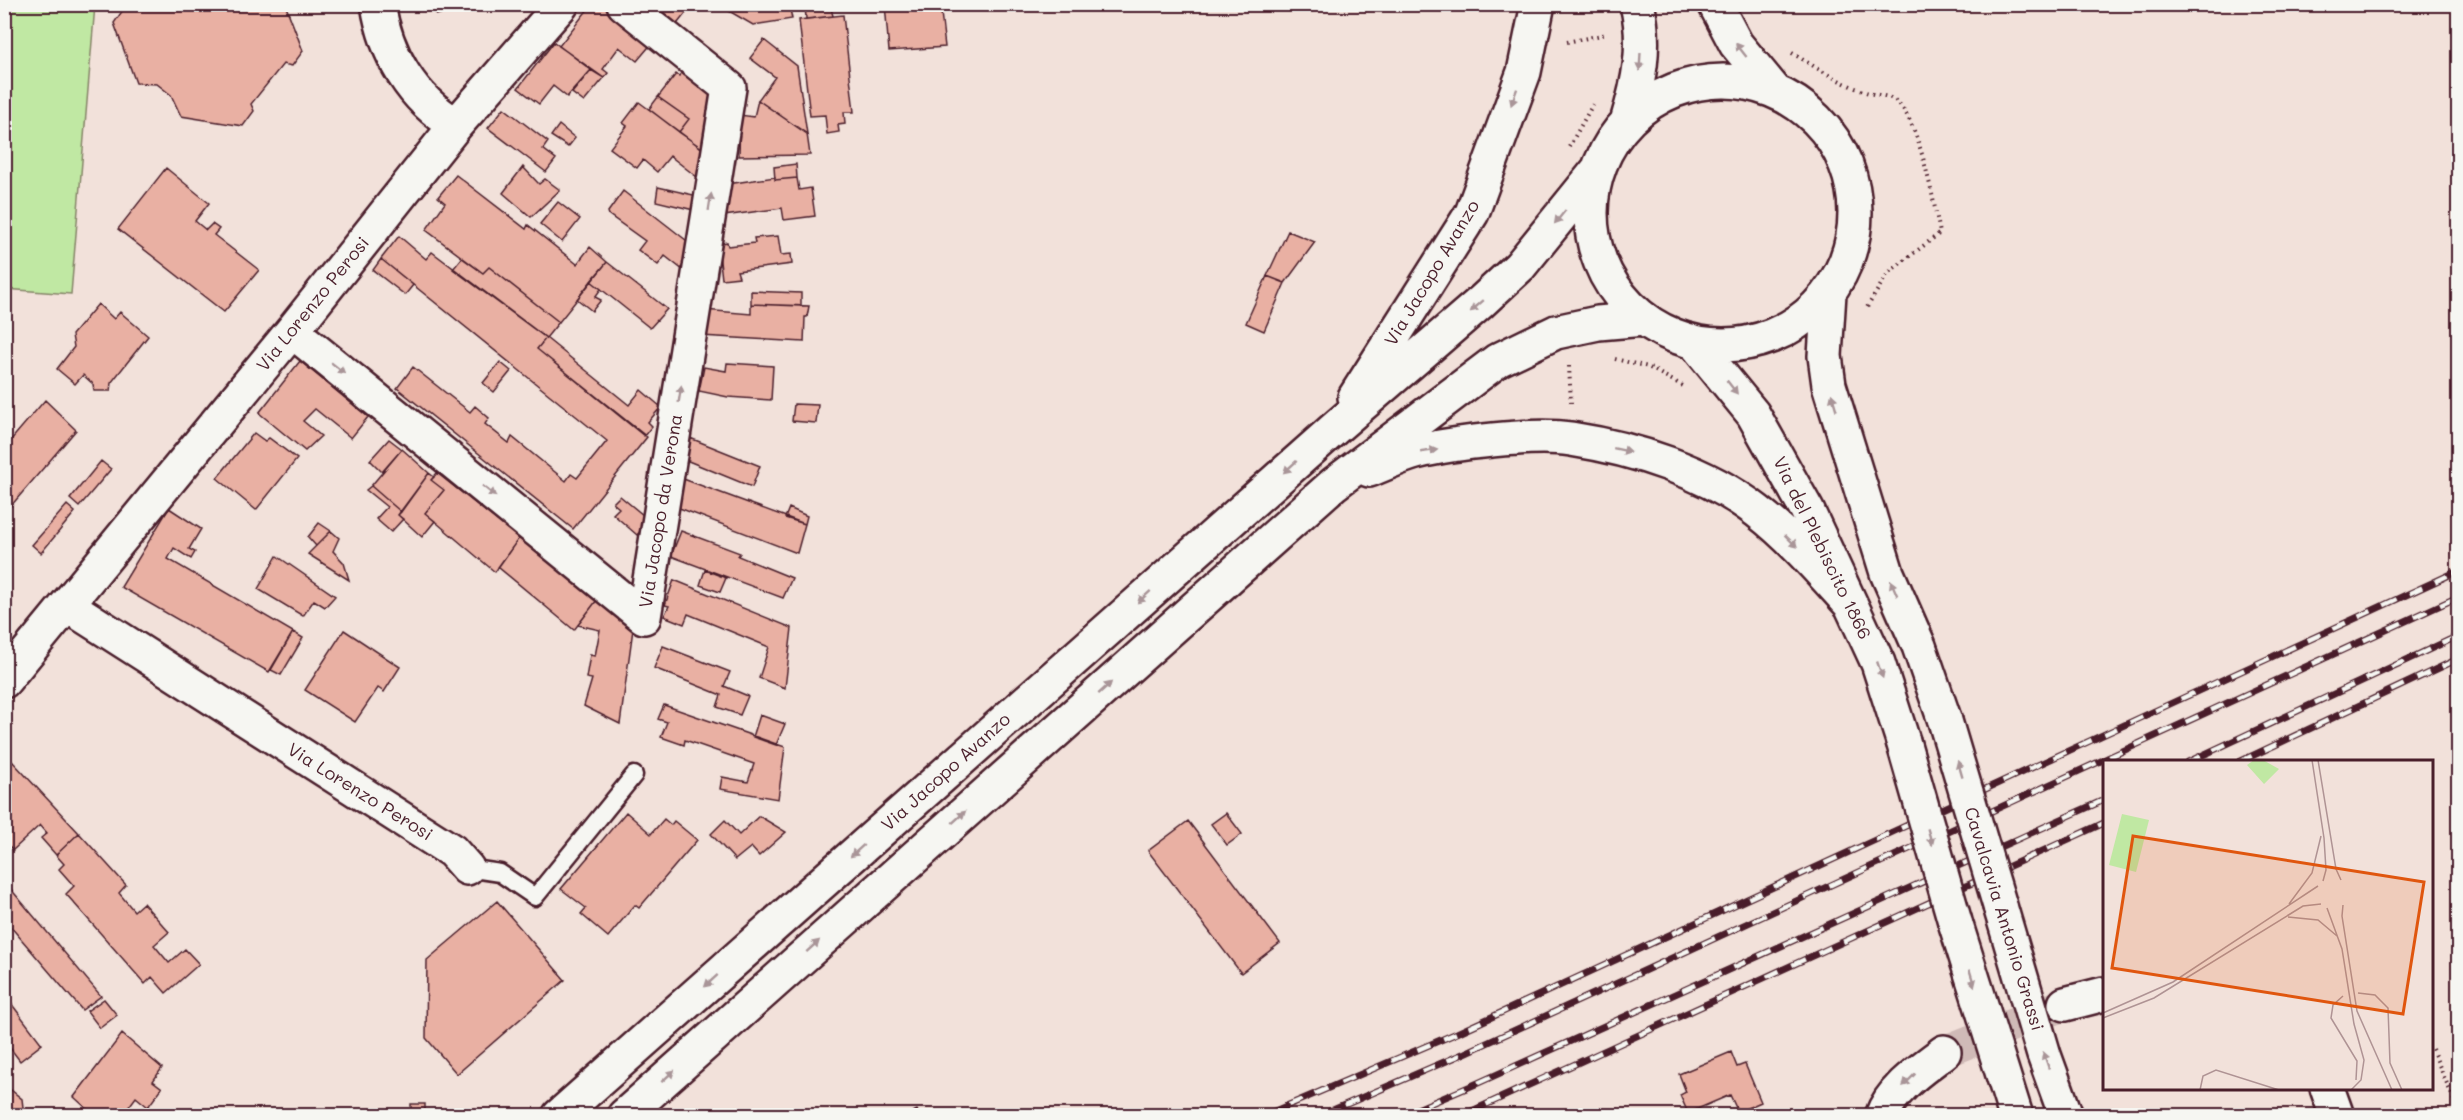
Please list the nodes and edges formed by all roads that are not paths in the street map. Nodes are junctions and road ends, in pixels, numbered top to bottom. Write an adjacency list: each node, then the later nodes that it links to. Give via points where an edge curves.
1 (378, 4): 9 (main road, via 381,24 401,74 436,114)
2 (562, 4): 9 (main road, Via Lorenzo Perosi)
3 (624, 4): 13 (main road, Via Jacopo da Verona, one-way to 3, via 644,617 729,88)
4 (1538, 4): 15 (main road, Via Jacopo Avanzo, one-way to 15, via 1524,72 1472,213)
5 (1637, 4): 8 (main road, one-way to 8, via 1642,26 1639,82)
6 (1715, 4): 7 (main road, one-way to 6, via 1736,44)
7 (1774, 90): 8 (main road, via 1743,82 1690,85 1651,101); 11 (main road, via 1817,119 1837,144 1850,172 1856,203 1854,234 1845,265)
8 (1626, 122): 10 (main road)
9 (456, 125): 13 (main road, Via Lorenzo Perosi)
10 (1597, 171): 12 (main road, via 1591,204 1593,237 1603,268 1620,296); 15 (main road, Via Jacopo Avanzo, one-way to 15, via 1520,266)
11 (1829, 293): 14 (main road, via 1811,311 1768,337 1719,345); 30 (main road, Cavalcavia Antonio Grassi, one-way to 11, bridge, via 2044,1055 1945,721 1887,573 1829,385 1825,356)
12 (1644, 319): 14 (main road); 16 (main road, via 1556,332 1498,360)
13 (292, 332): 17 (main road, Via Lorenzo Perosi)
14 (1694, 342): 18 (main road, Via del Plebiscito 1866, one-way to 18, via 1753,414 1808,510)
15 (1334, 429): 26 (main road, Via Jacopo Avanzo, one-way to 26)
16 (1334, 484): 18 (main road, one-way to 18, via 1416,452 1507,439 1569,439 1642,454 1702,478 1756,510 1791,540); 27 (main road, one-way to 16)
17 (67, 605): 19 (main road, Via Lorenzo Perosi); 21 (main road, Via Lorenzo Perosi, via 452,851)
18 (1851, 605): 29 (main road, Via del Plebiscito 1866, one-way to 29, bridge, via 1878,663)
19 (4, 681)
20 (634, 775): 21 (lane, via 535,897 500,873)
21 (466, 868)
22 (2103, 994): 23 (main road)
23 (2065, 1004)
24 (1944, 1052): 28 (main road, one-way to 28, via 1912,1077)
25 (2327, 1090): 31 (main road)
26 (559, 1116)
27 (624, 1116)
28 (1882, 1116)
29 (2016, 1116)
30 (2066, 1116)
31 (2337, 1116)

